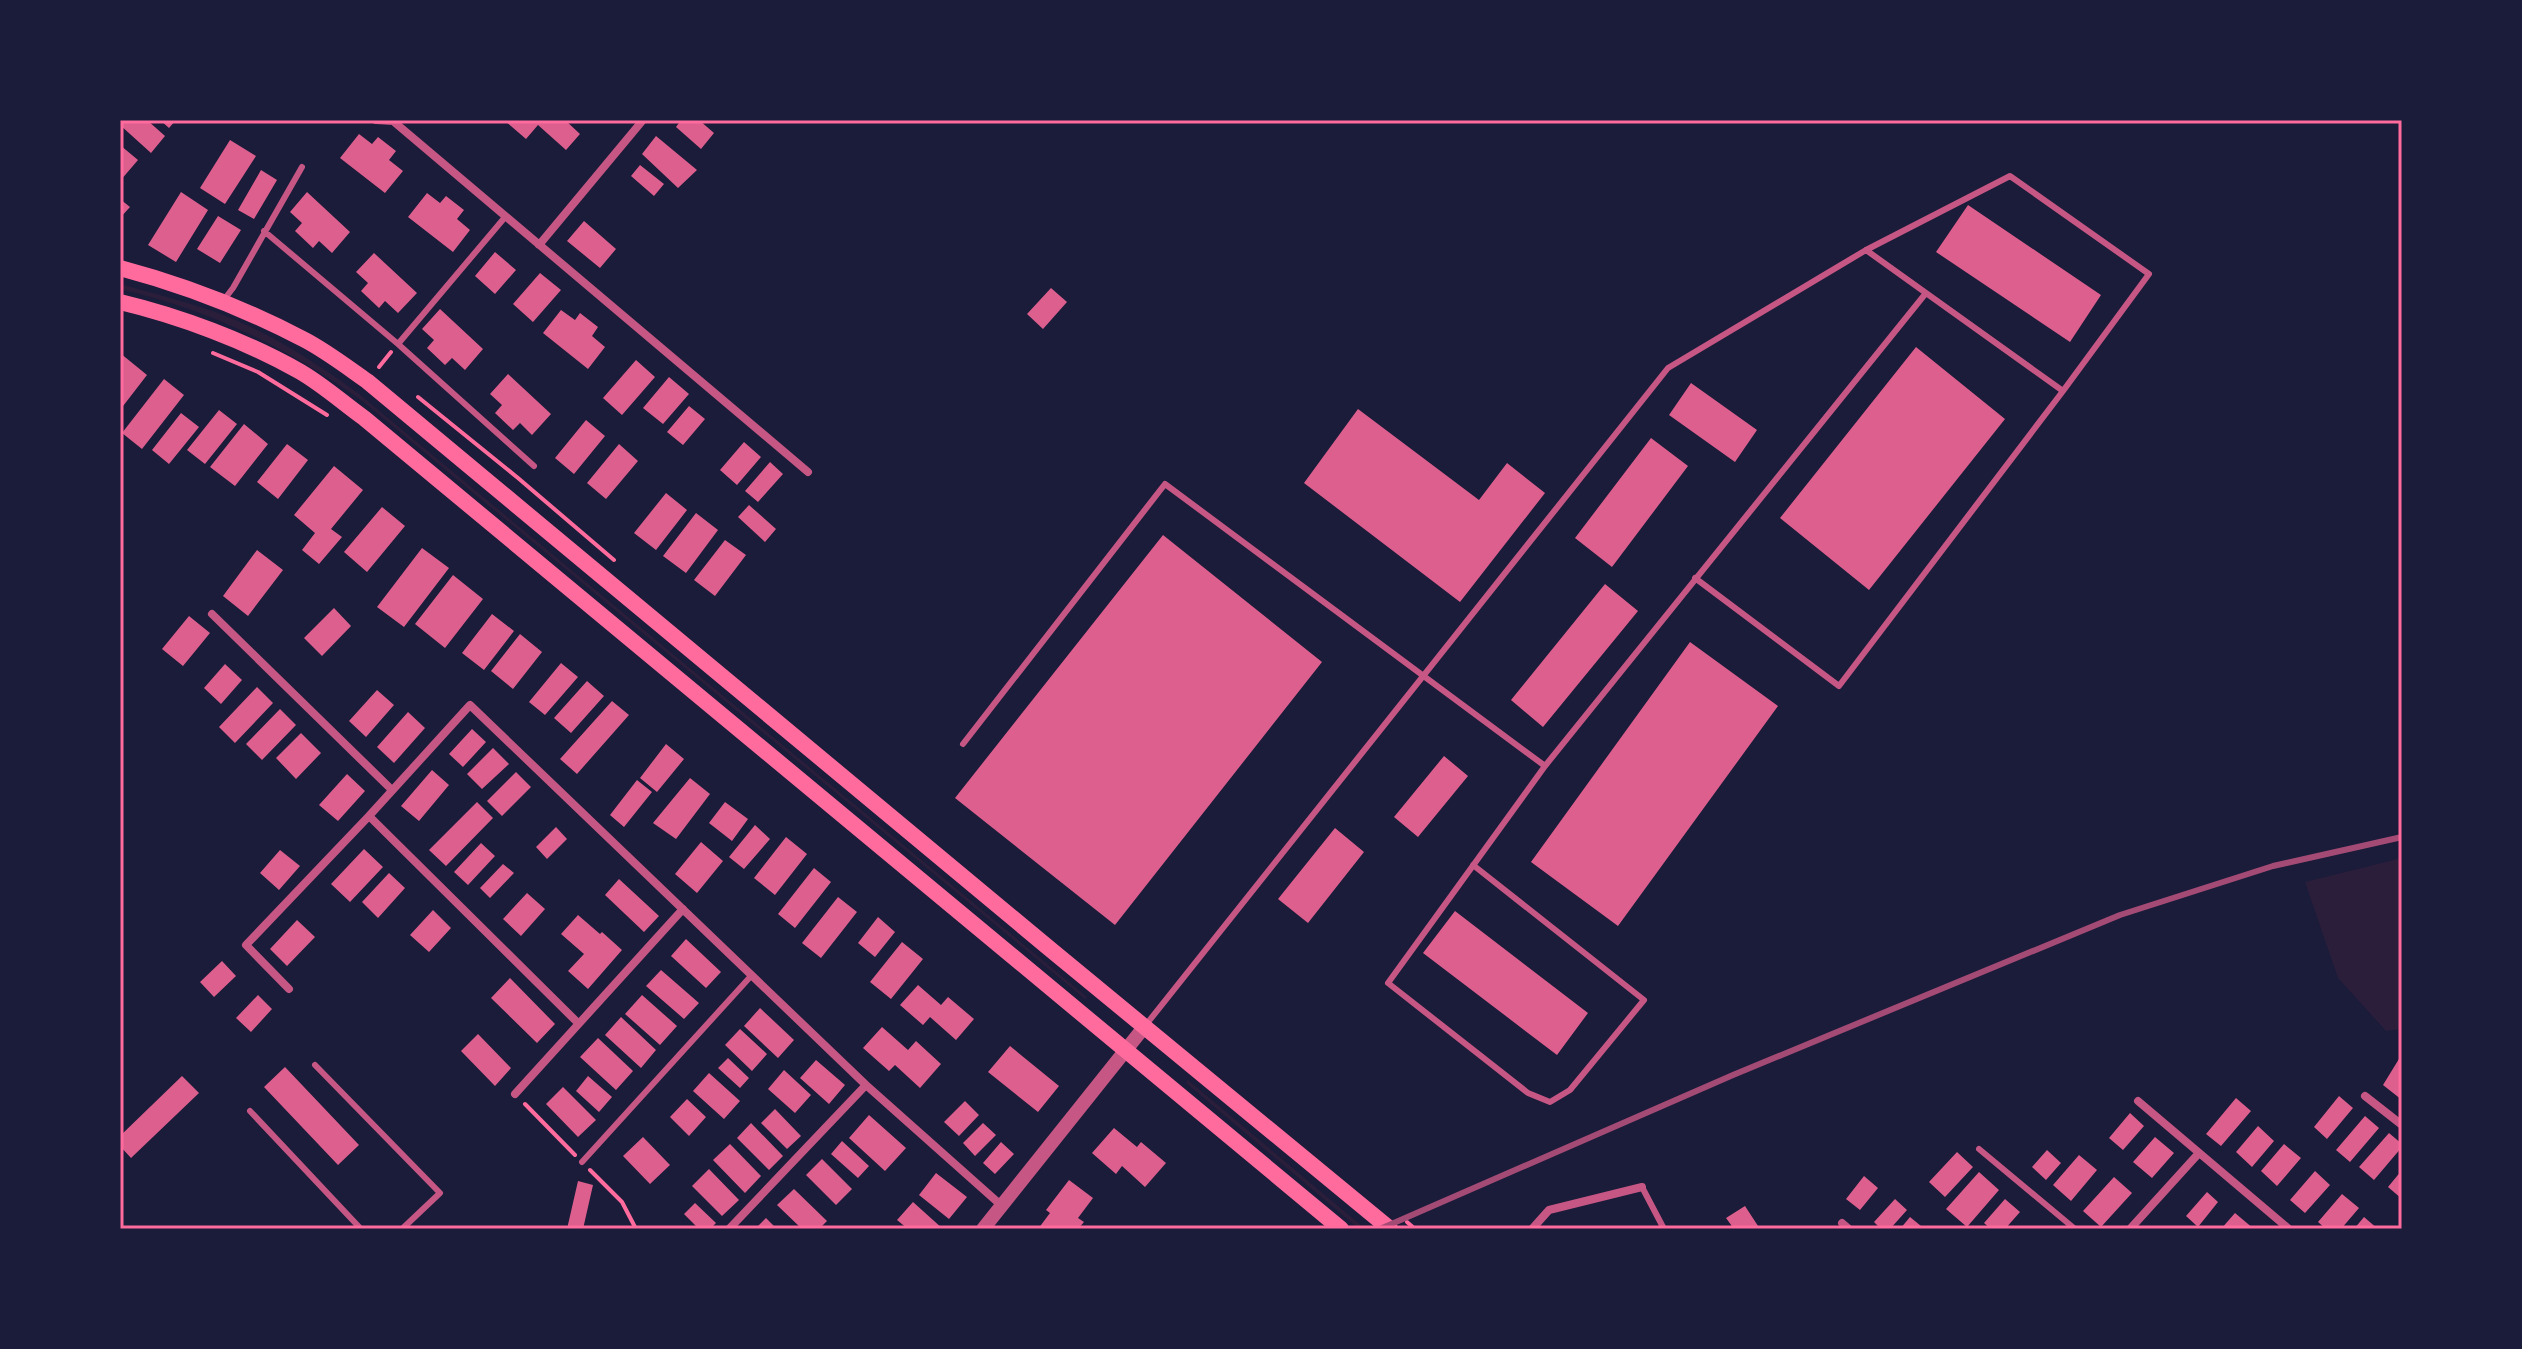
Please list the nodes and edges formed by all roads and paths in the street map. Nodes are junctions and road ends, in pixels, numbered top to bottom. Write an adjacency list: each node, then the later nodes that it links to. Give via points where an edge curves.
1 (376, 120): 2 (street)
2 (393, 120): 5 (street)
3 (643, 120): 7 (street)
4 (302, 167): 6 (lane)
5 (506, 216): 7 (street); 13 (lane)
6 (264, 231): 11 (lane); 13 (lane)
7 (539, 245): 19 (street)
8 (1866, 250): 10 (lane); 16 (lane, via 2010,176 2124,256 2149,274); 22 (lane, via 1668,368)
9 (120, 268): 11 (main road)
10 (1926, 293): 16 (lane); 20 (lane)
11 (223, 301): 15 (main road, via 307,341)
12 (120, 302): 33 (main road, via 243,344 300,372 364,418)
13 (398, 344): 15 (path); 18 (lane)
14 (202, 348): 17 (path, via 258,372)
15 (367, 381): 32 (main road)
16 (2063, 391): 20 (lane, via 1839,686)
17 (329, 416)
18 (534, 466)
19 (808, 472)
20 (1695, 578): 24 (lane)
21 (212, 614): 25 (street)
22 (1423, 676): 23 (lane, via 1165,484); 24 (lane); 32 (lane)
23 (963, 744)
24 (1545, 766): 27 (lane)
25 (392, 790): 26 (street); 28 (street, via 470,705)
26 (369, 816): 30 (street, via 246,945); 31 (street)
27 (1473, 865): 27 (lane, via 1388,983 1528,1093 1550,1102 1570,1090 1644,1000)
28 (683, 909): 29 (street); 31 (street)
29 (751, 976): 35 (street); 43 (lane)
30 (289, 989)
31 (578, 1023): 36 (street)
32 (1145, 1026): 33 (street); 51 (main road)
33 (1126, 1049): 45 (street); 50 (main road)
34 (315, 1065): 47 (lane, via 440,1193)
35 (866, 1085): 45 (street); 48 (street)
36 (515, 1094)
37 (2365, 1096): 40 (street)
38 (2138, 1101): 42 (street)
39 (250, 1111): 46 (lane)
40 (2402, 1125)
41 (1979, 1149): 54 (lane)
42 (2199, 1153): 55 (street); 56 (street)
43 (582, 1162)
44 (1642, 1187): 52 (street, via 1549,1210); 53 (lane)
45 (1002, 1206): 49 (street)
46 (361, 1229)
47 (402, 1229)
48 (729, 1229)
49 (983, 1229)
50 (1341, 1229)
51 (1390, 1229)
52 (1532, 1229)
53 (1664, 1229)
54 (2075, 1229)
55 (2130, 1229)
56 (2289, 1229)

